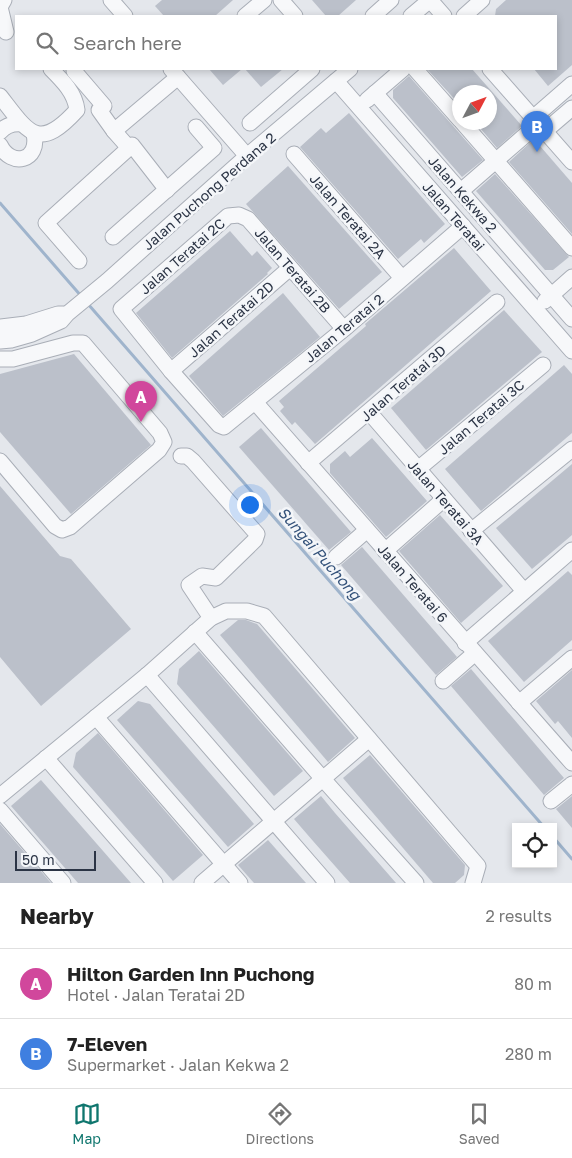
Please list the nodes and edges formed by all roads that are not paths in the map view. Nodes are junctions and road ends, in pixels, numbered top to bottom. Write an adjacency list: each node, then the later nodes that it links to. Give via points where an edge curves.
1 (4, 0): 15 (street, via 0,8)
2 (111, 0): 8 (street)
3 (264, 0): 9 (street)
4 (281, 0): 10 (street)
5 (391, 0): 11 (street)
6 (430, 0): 12 (street); 13 (street)
7 (482, 0): 14 (street)
8 (124, 15)
9 (247, 15)
10 (294, 15)
11 (373, 15)
12 (412, 15)
13 (443, 15)
14 (465, 15)
15 (7, 33)
16 (311, 70): 30 (street)
17 (349, 70): 23 (street, Jalan Puchong Perdana 2)
18 (402, 70): 25 (street)
19 (416, 70): 29 (street)
20 (491, 70): 31 (street)
21 (66, 72): 33 (street, via 78,110 57,129 44,135); 35 (street, via 104,106 99,110)
22 (174, 73): 35 (street); 40 (street)
23 (336, 81): 27 (street, Jalan Teratai); 40 (street, Jalan Puchong Perdana 2)
24 (572, 84): 31 (street)
25 (375, 94): 27 (street); 44 (street, Jalan Kekwa 2)
26 (0, 96): 33 (street)
27 (358, 107): 46 (street, Jalan Teratai)
28 (572, 108): 31 (street)
29 (452, 111)
30 (250, 122)
31 (539, 124): 41 (street); 42 (street)
32 (196, 127): 43 (street, via 214,148)
33 (28, 129): 36 (street, via 14,123); 37 (street, via 36,142 35,149 27,157 17,159 8,156)
34 (469, 130): 41 (street)
35 (114, 131): 38 (street)
36 (0, 132)
37 (0, 145)
38 (129, 148): 43 (street, via 132,145); 49 (street, via 46,223)
39 (294, 154): 52 (street, Jalan Teratai 2A)
40 (247, 156): 56 (street, Jalan Puchong Perdana 2)
41 (496, 161): 44 (street); 48 (street)
42 (572, 162)
43 (167, 190): 47 (street)
44 (461, 191): 53 (street, Jalan Kekwa 2)
45 (239, 215): 50 (street, Jalan Teratai 2B, via 248,219); 64 (street, Jalan Teratai 2C, via 228,216 121,309)
46 (463, 226): 52 (street, Jalan Teratai 2); 55 (street, Jalan Teratai)
47 (114, 237)
48 (572, 248)
49 (79, 261)
50 (290, 268): 59 (street, Jalan Teratai 2B); 64 (street, Jalan Teratai 2D)
51 (572, 277): 53 (street)
52 (402, 278): 59 (street, Jalan Teratai 2)
53 (552, 295): 55 (street); 57 (street, Jalan Kekwa 2)
54 (497, 302): 66 (street, Jalan Teratai 3D)
55 (536, 309): 61 (street, Jalan Teratai)
56 (72, 310): 58 (street, Jalan Puchong Perdana 2, via 26,324); 60 (street, Jalan Puchong Perdana 2, via 46,329)
57 (572, 319)
58 (0, 327)
59 (344, 329): 65 (street, Jalan Teratai 2)
60 (0, 341)
61 (572, 351)
62 (0, 359): 69 (street, via 83,344 160,433 164,442 159,450 78,521 62,530 55,526)
63 (543, 365): 71 (street, Jalan Teratai 3C)
64 (171, 371): 65 (street, Jalan Teratai 2, via 224,427)
65 (255, 402): 70 (street, Jalan Teratai 6)
66 (369, 412): 70 (street, Jalan Teratai 3D); 71 (street, Jalan Teratai 3A)
67 (572, 449): 74 (street)
68 (180, 456): 79 (street, via 187,456 193,461 257,534 255,540 216,578 202,576 189,585)
69 (0, 461)
70 (308, 463): 73 (street, Jalan Teratai 6)
71 (418, 469): 72 (street, Jalan Teratai 3A)
72 (444, 499): 74 (street, Jalan Teratai 3A); 76 (street)
73 (367, 530): 76 (street, Jalan Teratai 6); 77 (street)
74 (471, 531): 78 (street, Jalan Teratai 3A)
75 (572, 550): 78 (street)
76 (385, 551): 81 (street, Jalan Teratai 6)
77 (336, 556)
78 (524, 591): 81 (street)
79 (211, 618): 80 (street); 87 (street, via 226,610 264,616)
80 (195, 632): 83 (street); 90 (street)
81 (470, 648): 84 (street); 85 (street, Jalan Teratai 6)
82 (572, 658): 85 (street)
83 (147, 674): 86 (street); 95 (street)
84 (443, 681)
85 (519, 703): 89 (street, Jalan Teratai 6)
86 (96, 717): 88 (street); 96 (street)
87 (369, 738): 90 (street); 103 (street, via 478,866)
88 (46, 758): 92 (street); 98 (street)
89 (572, 763)
90 (323, 779): 95 (street); 102 (street)
91 (572, 784): 93 (street)
92 (0, 796)
93 (550, 801)
94 (0, 810): 97 (street)
95 (274, 821): 96 (street); 101 (street)
96 (224, 864): 99 (street); 100 (street)
97 (63, 883)
98 (155, 883)
99 (202, 883)
100 (240, 883)
101 (327, 883)
102 (416, 883)
103 (473, 883)

